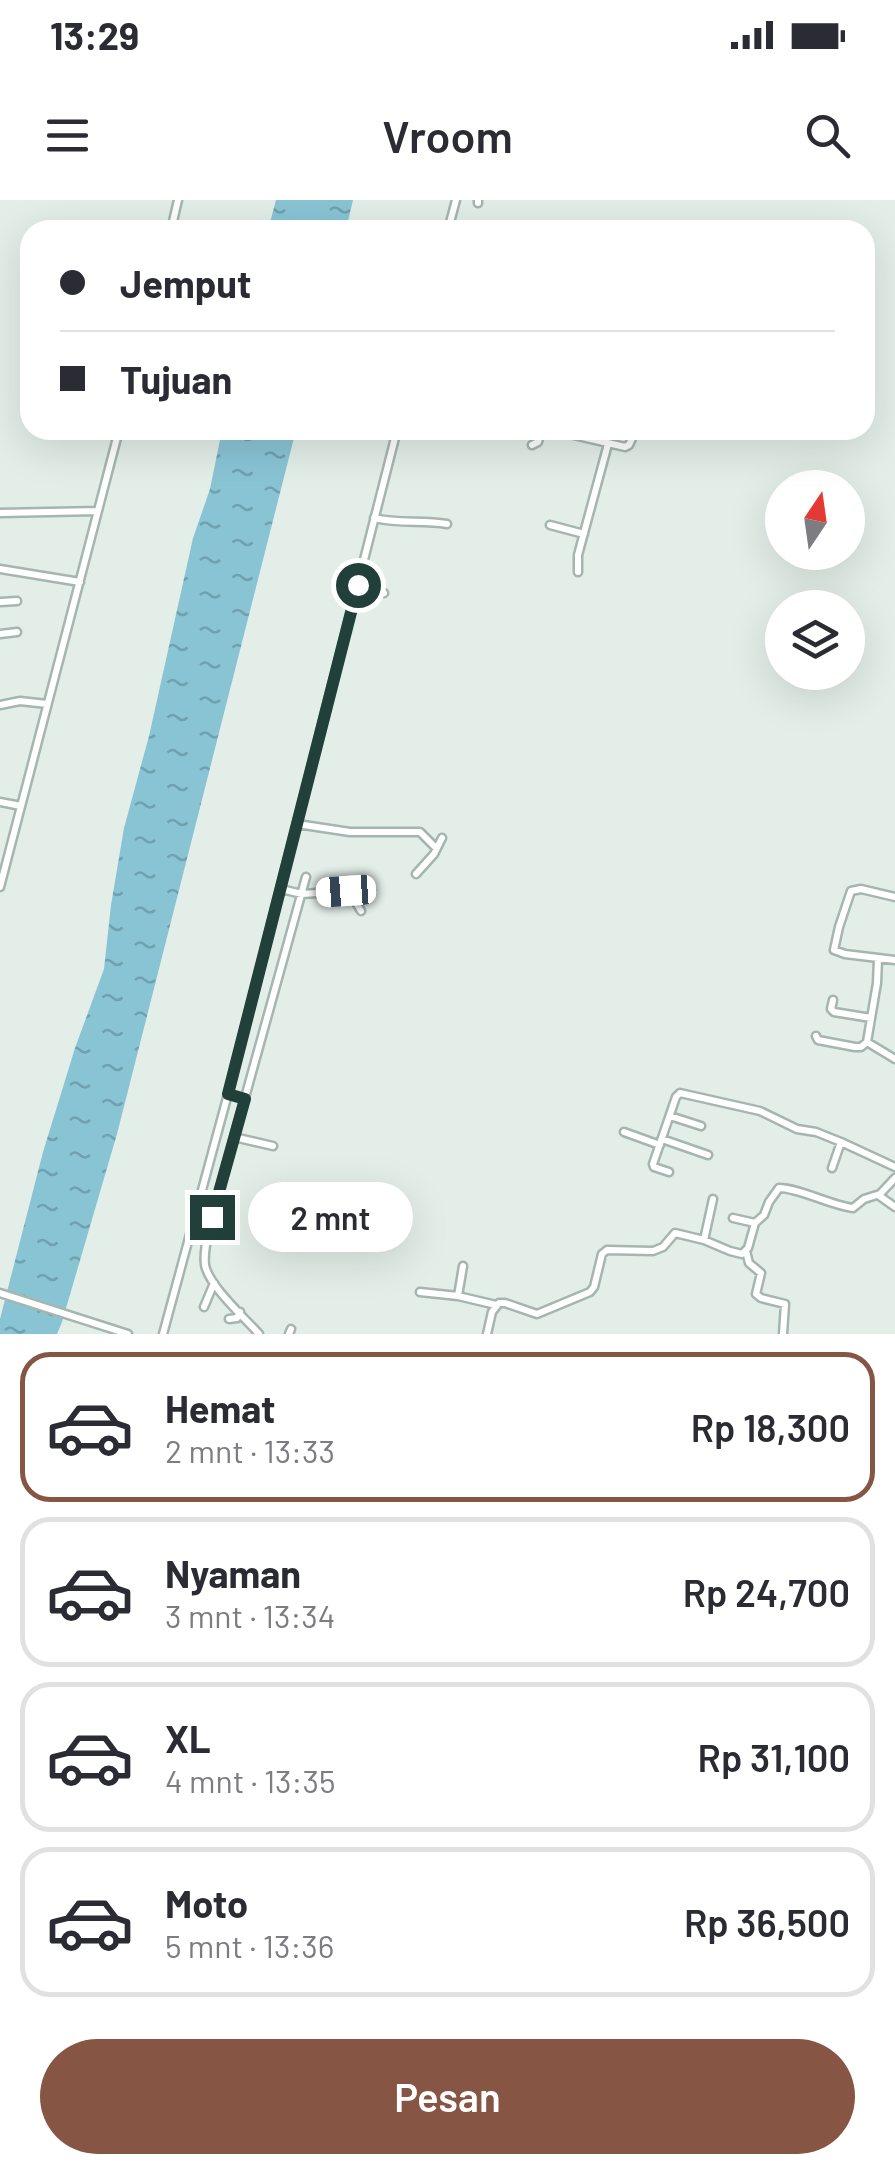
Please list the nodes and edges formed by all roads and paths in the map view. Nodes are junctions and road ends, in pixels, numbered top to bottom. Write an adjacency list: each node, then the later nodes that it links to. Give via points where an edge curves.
1 (116, 440): 8 (street)
2 (395, 440): 10 (street)
3 (538, 440): 7 (street)
4 (598, 440): 6 (street)
5 (632, 440): 6 (street, via 625,447)
6 (608, 444): 13 (street)
7 (532, 446)
8 (98, 511): 9 (street); 16 (street)
9 (0, 513)
10 (377, 519): 11 (street); 17 (street)
11 (447, 524)
12 (550, 525): 13 (street)
13 (584, 534): 15 (street)
14 (0, 570): 16 (street)
15 (578, 572)
16 (80, 582): 23 (street)
17 (358, 585): 18 (street); 27 (street)
18 (376, 590)
19 (18, 601): 20 (street)
20 (0, 602)
21 (17, 632): 22 (street)
22 (0, 634)
23 (47, 704): 24 (street); 26 (street)
24 (0, 705)
25 (0, 802): 26 (street)
26 (21, 806): 32 (street)
27 (297, 824): 29 (street, via 420,832); 33 (street)
28 (442, 838): 29 (street)
29 (436, 848): 30 (street)
30 (416, 874)
31 (306, 877): 34 (street)
32 (0, 887)
33 (283, 889): 34 (street); 44 (street)
34 (301, 894): 36 (street, via 349,891); 45 (street)
35 (895, 896): 37 (street, via 854,890 839,927 834,951)
36 (361, 911)
37 (878, 958): 38 (street); 40 (street)
38 (895, 960)
39 (833, 1000): 40 (street, via 832,1011)
40 (871, 1018): 42 (street)
41 (816, 1036): 42 (street, via 855,1047)
42 (866, 1042): 43 (street)
43 (895, 1059)
44 (230, 1095): 45 (street); 63 (street)
45 (244, 1098): 49 (street)
46 (670, 1116): 47 (street); 50 (street); 51 (street, via 680,1093 760,1111)
47 (701, 1126)
48 (624, 1132): 50 (street)
49 (234, 1137): 52 (street); 64 (street)
50 (661, 1142): 53 (street); 56 (street, via 652,1166)
51 (842, 1142): 54 (street); 55 (street)
52 (273, 1146)
53 (708, 1155)
54 (895, 1167)
55 (832, 1168)
56 (670, 1172)
57 (895, 1178): 58 (street)
58 (878, 1195): 60 (street); 62 (street, via 850,1208 781,1188)
59 (713, 1199): 65 (street)
60 (895, 1207)
61 (733, 1218): 62 (street)
62 (754, 1223): 66 (street)
63 (192, 1232): 64 (street); 77 (street)
64 (208, 1236): 68 (street, via 205,1265)
65 (704, 1240): 66 (street); 72 (street, via 675,1234 650,1252 604,1251 592,1290 540,1314)
66 (746, 1251): 80 (street, via 748,1263 761,1273 756,1294 784,1304)
67 (463, 1266): 71 (street)
68 (214, 1283): 73 (street); 74 (street)
69 (420, 1292): 71 (street)
70 (1, 1293): 76 (street)
71 (458, 1296): 72 (street)
72 (496, 1305): 79 (street)
73 (204, 1308)
74 (240, 1312): 75 (street); 78 (street)
75 (229, 1319)
76 (128, 1334)
77 (163, 1334)
78 (259, 1334)
79 (487, 1334)
80 (784, 1334)

